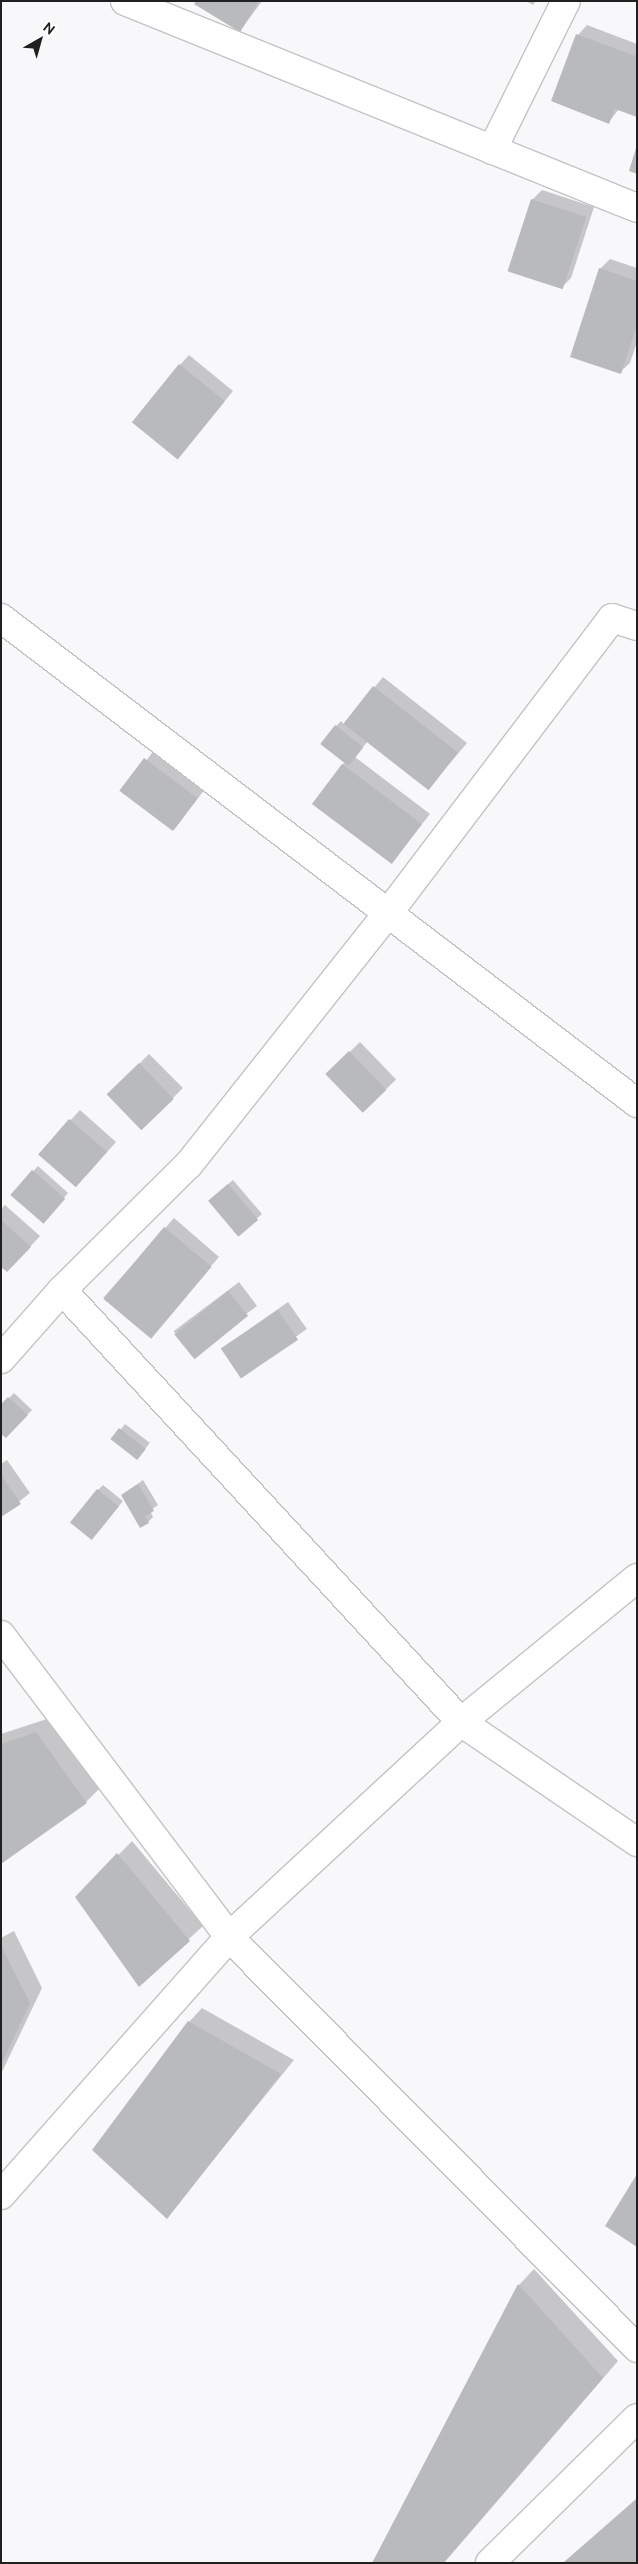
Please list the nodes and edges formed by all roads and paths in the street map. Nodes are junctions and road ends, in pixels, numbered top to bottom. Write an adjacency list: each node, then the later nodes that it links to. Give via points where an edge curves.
1 (125, 1): 3 (street)
2 (566, 1): 4 (street)
3 (169, 9): 4 (street)
4 (492, 150): 5 (street)
5 (637, 208)
6 (1, 618): 8 (street)
7 (637, 626): 8 (street, via 612,618)
8 (389, 912): 9 (street); 10 (street, via 189,1164)
9 (637, 1103)
10 (62, 1290): 11 (street); 14 (street)
11 (1, 1359)
12 (637, 1578): 14 (street)
13 (1, 1635): 16 (street)
14 (461, 1722): 15 (street); 16 (street)
15 (637, 1842)
16 (229, 1936): 17 (street); 18 (street)
17 (1, 2195)
18 (637, 2348)
19 (637, 2418): 20 (street)
20 (490, 2563)

